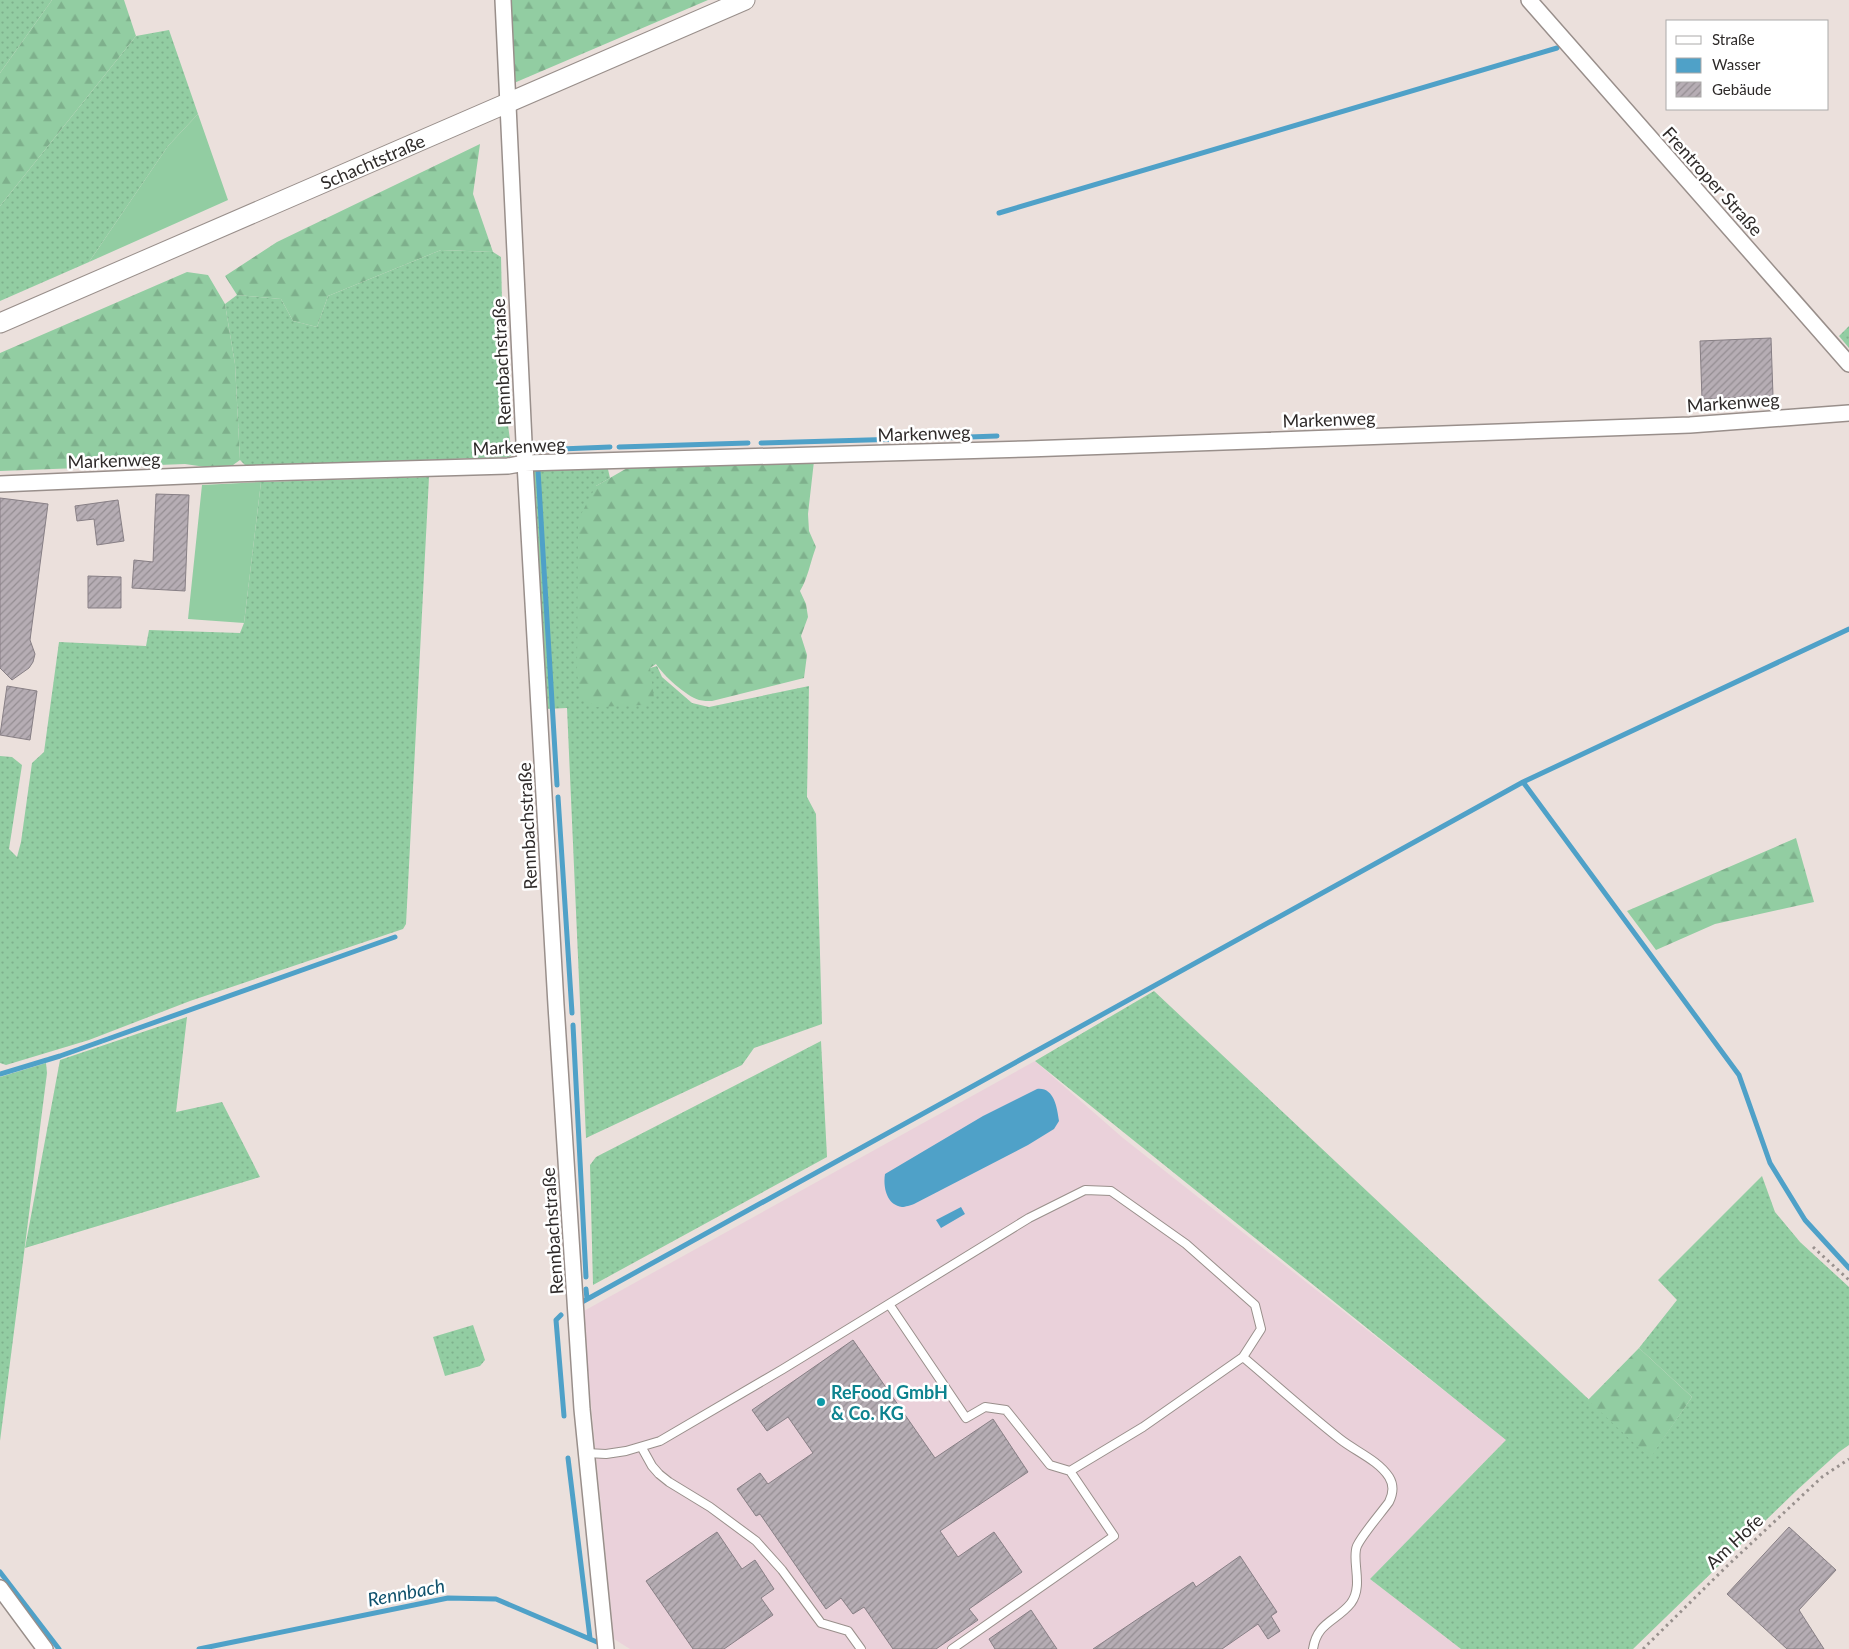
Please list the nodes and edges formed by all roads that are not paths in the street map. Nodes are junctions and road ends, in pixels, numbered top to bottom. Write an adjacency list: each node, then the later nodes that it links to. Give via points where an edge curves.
1 (502, 0): 4 (street, Rennbachstraße)
2 (745, 0): 4 (street, Schachtstraße)
3 (1529, 0): 6 (street, Frentroper Straße)
4 (507, 103): 5 (street, Schachtstraße); 8 (street, Rennbachstraße)
5 (0, 323)
6 (1849, 364)
7 (1849, 413): 8 (street, Markenweg, via 1690,425)
8 (525, 463): 9 (street, Markenweg); 13 (street, Rennbachstraße, via 555,995)
9 (0, 484)
10 (889, 1304): 11 (lane, via 1029,1218 1085,1190 1111,1191 1186,1244 1255,1305 1261,1329); 12 (lane, via 686,1428); 14 (lane, via 966,1418 985,1407 1006,1410 1050,1465)
11 (1243, 1357): 14 (lane, via 1143,1427); 20 (lane, via 1342,1440 1383,1469 1392,1486 1389,1502 1357,1546 1358,1580 1351,1602 1318,1632)
12 (642, 1448): 13 (lane, via 606,1454); 18 (lane, via 659,1474 756,1541 821,1623 848,1631)
13 (586, 1453): 17 (street, Rennbachstraße)
14 (1070, 1471): 19 (lane, via 1114,1536)
15 (0, 1588): 16 (street)
16 (44, 1649)
17 (606, 1649)
18 (861, 1649)
19 (952, 1649)
20 (1313, 1649)

